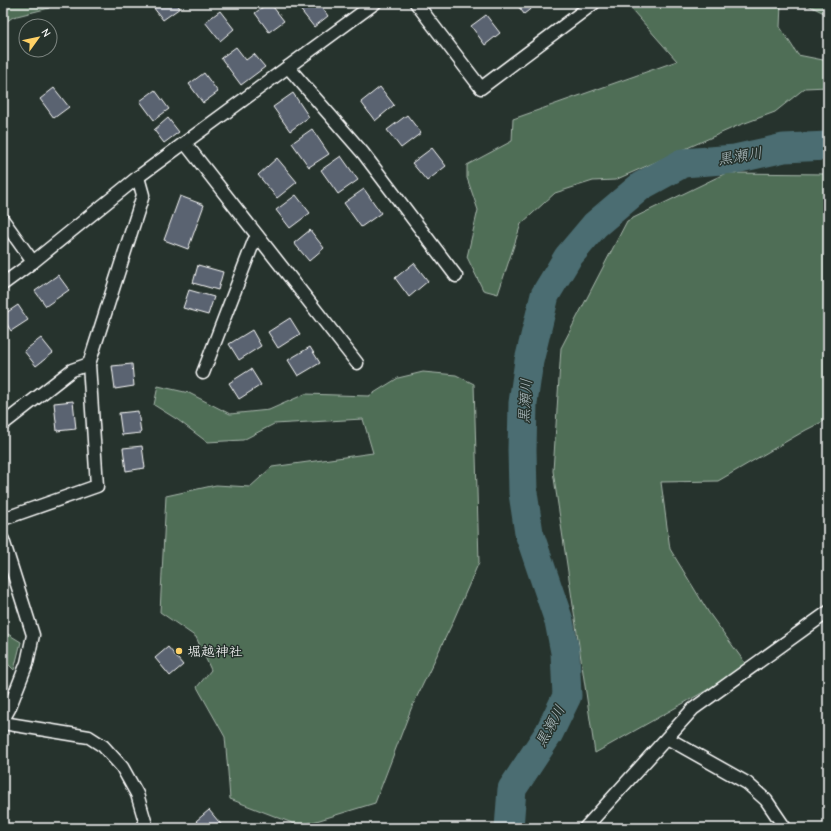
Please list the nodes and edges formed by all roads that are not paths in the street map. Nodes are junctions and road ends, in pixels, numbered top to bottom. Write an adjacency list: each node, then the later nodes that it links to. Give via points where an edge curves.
1 (375, 3): 4 (street)
2 (416, 3): 3 (street, via 481,88)
3 (594, 3)
4 (288, 67): 5 (street); 10 (street, via 363,153)
5 (185, 143): 6 (street); 8 (street)
6 (138, 177): 9 (street); 13 (street, via 143,195)
7 (3, 220): 9 (street)
8 (258, 237): 12 (street); 14 (street, via 254,241)
9 (34, 262): 11 (street)
10 (456, 276)
11 (3, 284)
12 (357, 363)
13 (89, 364): 15 (street, via 72,370); 16 (street, via 97,486)
14 (203, 374)
15 (3, 424)
16 (3, 519)
17 (3, 540): 19 (street, via 33,635 27,663)
18 (828, 612): 20 (street, via 693,709)
19 (3, 721): 21 (street, via 89,737 103,746 122,767 137,794)
20 (667, 738): 22 (street); 23 (street, via 747,783 766,800)
21 (147, 828)
22 (585, 828)
23 (785, 828)

